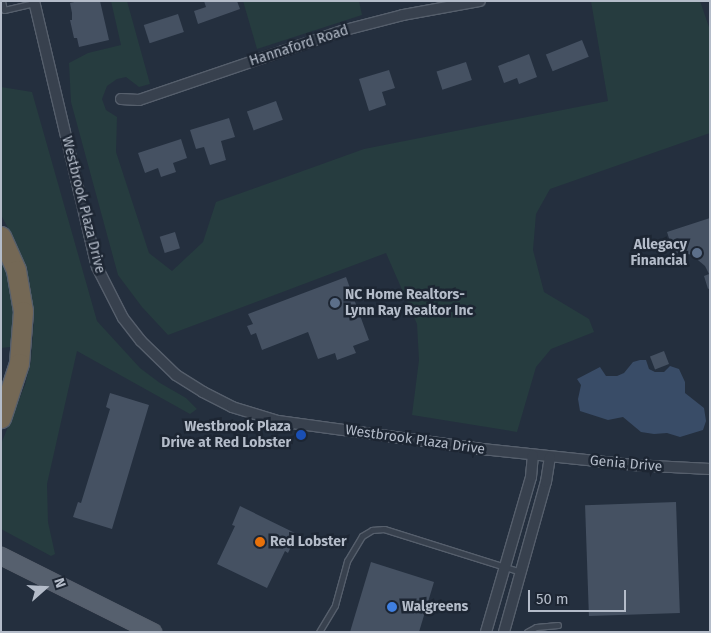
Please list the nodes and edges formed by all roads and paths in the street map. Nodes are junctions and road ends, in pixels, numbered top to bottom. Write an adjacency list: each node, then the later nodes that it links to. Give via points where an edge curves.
1 (2, 1): 3 (lane, via 4,10)
2 (480, 1): 4 (street, Hannaford Road, via 345,30 139,100)
3 (34, 2): 7 (street, Westbrook Plaza Drive, via 97,267 123,318 158,360 212,398 270,419)
4 (121, 99)
5 (1, 236): 6 (highway, via 16,270 23,311 19,363)
6 (1, 418)
7 (542, 456): 8 (street, Genia Drive); 10 (street, via 531,478); 11 (street, via 546,482)
8 (710, 469)
9 (1, 556): 13 (main road)
10 (506, 567): 11 (lane); 14 (lane, via 384,529 372,530 362,536 347,561 335,605); 15 (street)
11 (522, 572): 16 (street)
12 (558, 625): 17 (lane, via 536,627)
13 (153, 632)
14 (319, 632)
15 (486, 632)
16 (504, 632)
17 (527, 632)

